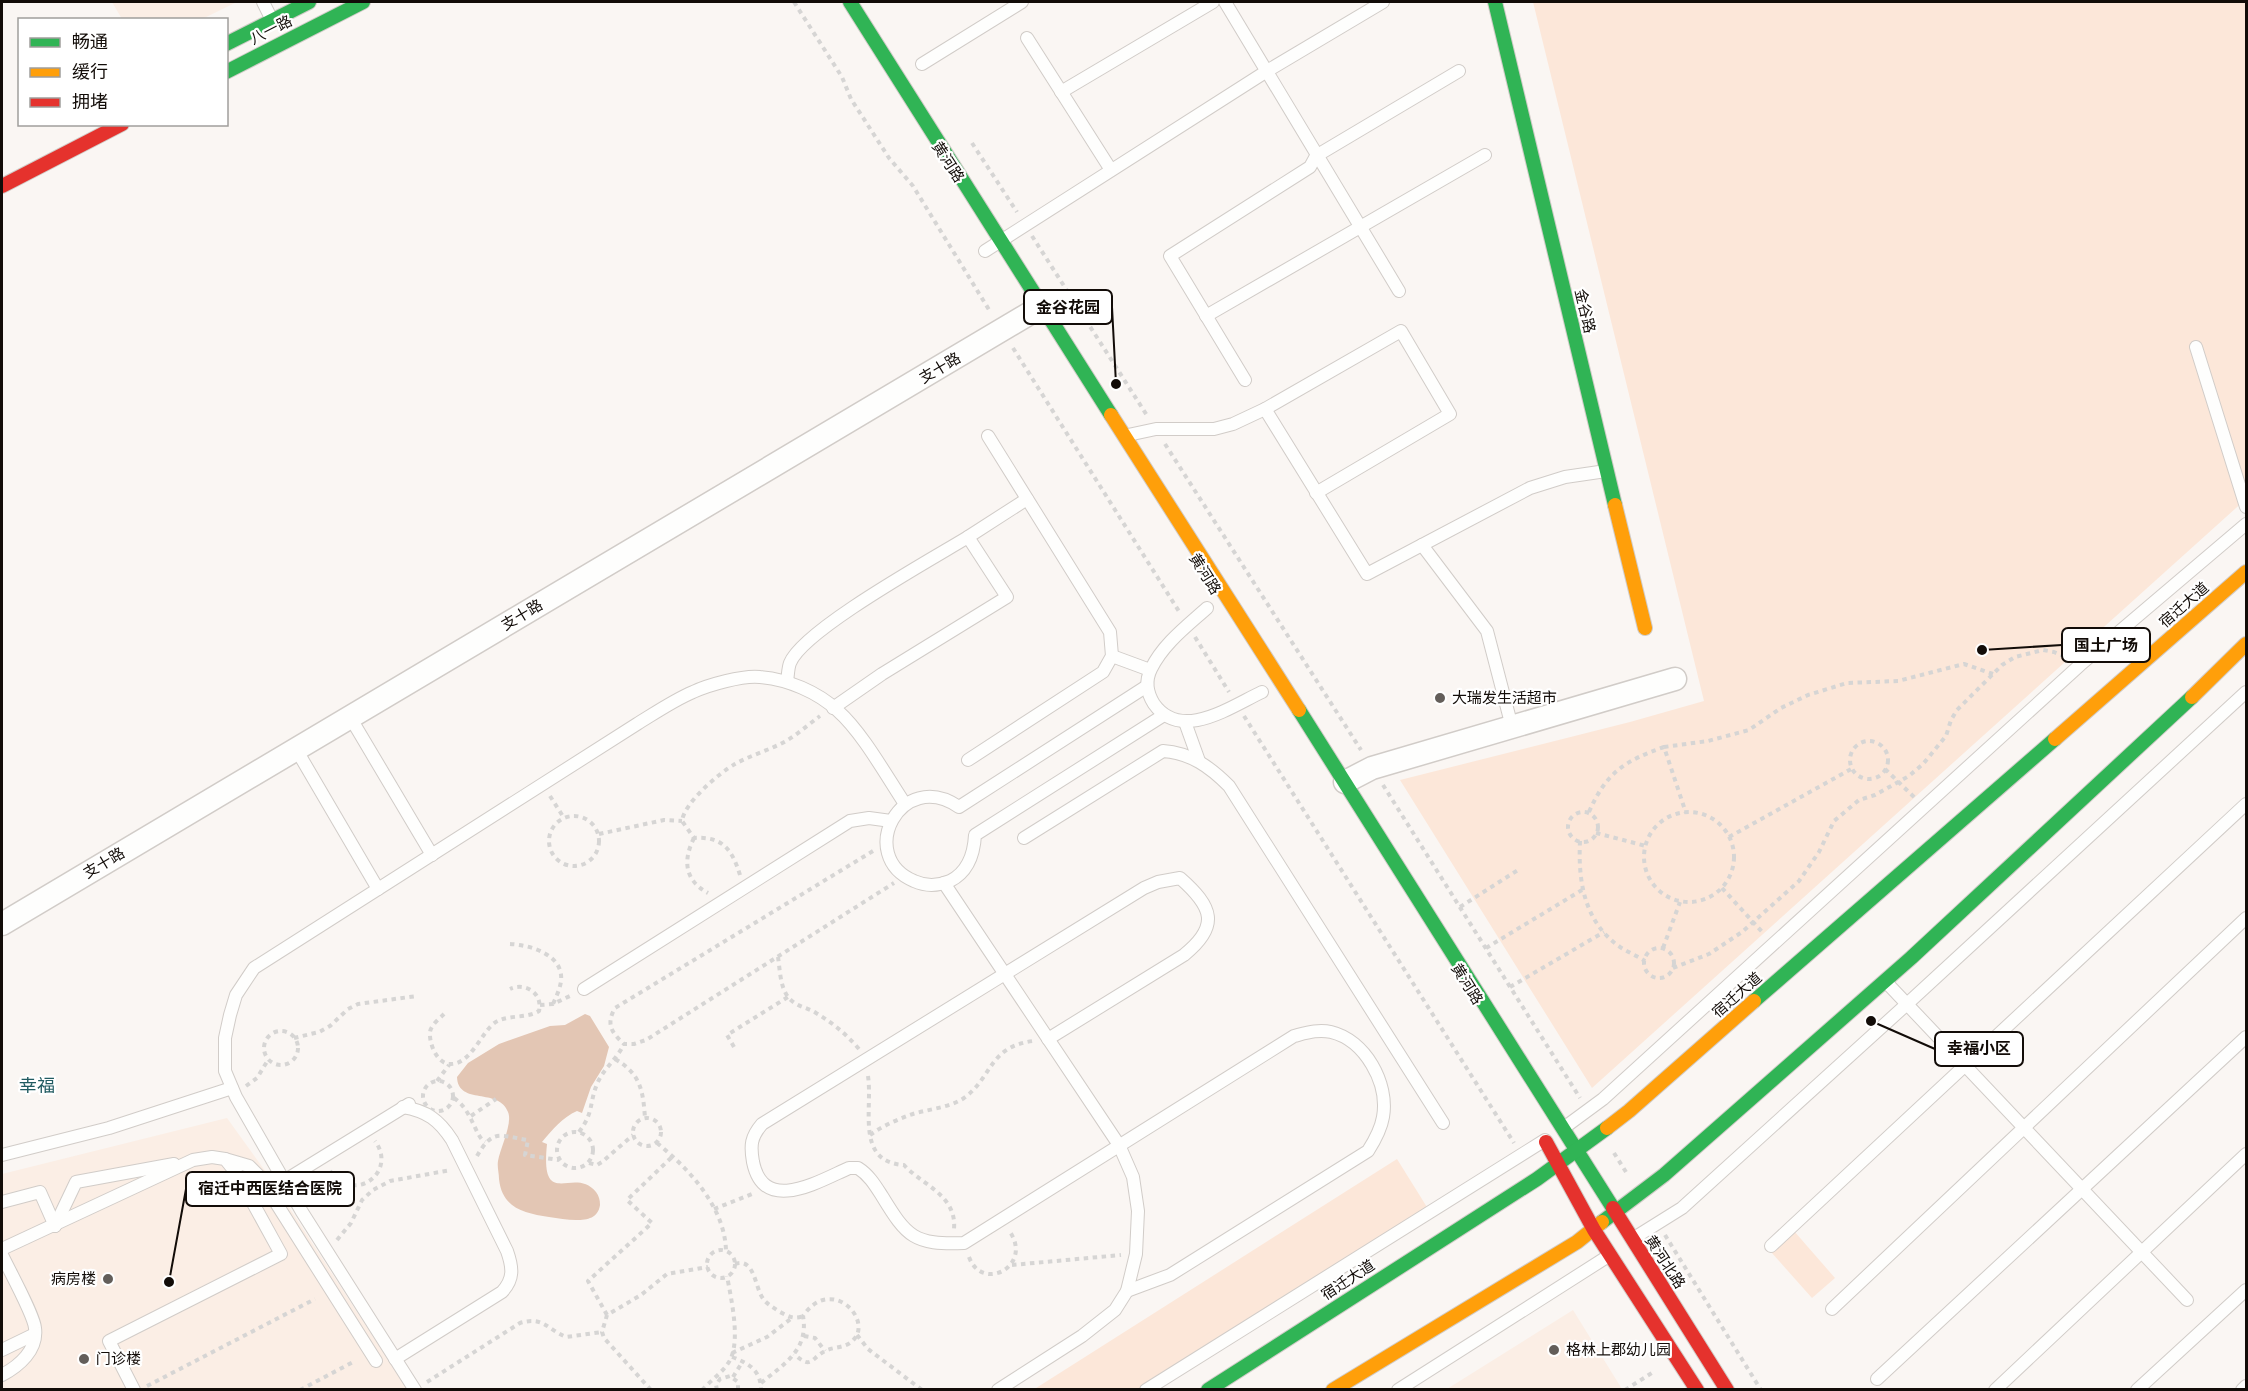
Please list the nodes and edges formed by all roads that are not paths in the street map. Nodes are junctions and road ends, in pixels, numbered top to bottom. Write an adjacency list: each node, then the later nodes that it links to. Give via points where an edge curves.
1 (262, 2): 11 (lane)
2 (309, 2): 11 (main road, 八一路)
3 (363, 2): 13 (main road, 八一路)
4 (850, 2): 26 (main road, 黄河路)
5 (1022, 2): 10 (lane)
6 (1213, 2): 19 (lane)
7 (1225, 2): 17 (lane)
8 (1383, 2): 17 (lane)
9 (1495, 2): 36 (main road, 金谷路)
10 (1005, 6): 15 (lane)
11 (272, 20): 13 (lane); 14 (main road, 八一路)
12 (1027, 38): 19 (lane)
13 (284, 42): 16 (main road, 八一路)
14 (228, 43)
15 (922, 64)
16 (228, 71)
17 (1267, 71): 22 (lane); 23 (lane)
18 (1459, 71): 22 (lane)
19 (1060, 92): 23 (lane)
20 (118, 126): 24 (main road)
21 (1485, 155): 25 (lane)
22 (1316, 156): 25 (lane); 30 (lane, via 1310,167 1170,256)
23 (1110, 170): 26 (lane)
24 (2, 186)
25 (1360, 228): 28 (lane); 30 (lane)
26 (1001, 241): 27 (lane); 29 (main road, 黄河路)
27 (986, 253)
28 (1399, 291)
29 (1030, 314): 35 (main road, 黄河路); 57 (street, 支十路)
30 (1206, 316): 32 (lane)
31 (2196, 347): 39 (lane)
32 (1245, 380)
33 (1265, 409): 35 (lane, via 1225,427 1156,429); 37 (lane); 37 (lane, via 1401,331 1450,414)
34 (988, 436): 38 (lane)
35 (1125, 436): 63 (main road, 黄河路)
36 (1607, 471): 42 (lane, via 1565,477 1530,488); 45 (main road, 金谷路)
37 (1316, 493): 42 (lane, via 1367,574)
38 (1027, 499): 41 (lane); 47 (lane, via 1110,632)
39 (2247, 507)
40 (2247, 524): 82 (lane, via 2080,665 1603,1099)
41 (968, 537): 51 (lane, via 831,622 803,645 790,662); 55 (lane, via 1007,597)
42 (1422, 545): 59 (lane, via 1487,631)
43 (2247, 572): 86 (main road, 宿迁大道, via 1629,1111)
44 (1207, 607): 48 (lane, via 1164,648)
45 (1645, 628)
46 (2247, 644): 74 (main road)
47 (1112, 656): 48 (lane); 61 (lane, via 1103,672)
48 (1150, 670): 52 (lane)
49 (1252, 677): 54 (main road)
50 (1674, 679): 59 (street)
51 (787, 681): 55 (lane); 68 (lane, via 757,676 693,692)
52 (1147, 686): 56 (lane, via 1150,698); 64 (lane, via 959,807 933,796)
53 (2247, 692): 76 (lane)
54 (1265, 697): 58 (lane, via 1199,721)
55 (833, 708): 64 (lane, via 856,732)
56 (1164, 715): 58 (lane); 69 (lane, via 975,835 975,848 965,869)
57 (350, 717): 60 (street, 支十路); 68 (lane)
58 (1185, 722): 62 (lane)
59 (1512, 727): 63 (street, via 1372,768)
60 (296, 749): 70 (lane); 72 (street, 支十路)
61 (968, 760)
62 (1199, 761): 67 (lane, via 1179,752 1163,751); 81 (lane, via 1229,786)
63 (1345, 782): 82 (main road, 黄河路)
64 (905, 804): 66 (lane)
65 (2247, 804): 79 (lane)
66 (891, 821): 69 (lane, via 887,843 890,859 905,876 920,884); 75 (lane, via 850,821)
67 (1024, 838)
68 (432, 855): 70 (lane)
69 (944, 883): 73 (lane)
70 (378, 889): 80 (lane, via 254,968 236,995 225,1038 225,1071)
71 (2247, 918): 83 (lane)
72 (2, 924)
73 (1005, 974): 78 (lane); 78 (lane, via 1158,882 1180,878 1202,902 1208,918 1206,932 1198,944); 85 (lane, via 762,1124 751,1144 761,1180 775,1191 792,1192 849,1168 858,1168 873,1181 905,1230 931,1244 958,1243)
74 (1885, 981): 76 (lane); 95 (main road)
75 (584, 988)
76 (1907, 1004): 79 (lane); 99 (lane, via 1682,1208)
77 (2247, 1037): 93 (lane)
78 (1048, 1039): 85 (lane)
79 (1965, 1066): 83 (lane); 98 (lane)
80 (232, 1090): 88 (lane, via 109,1128); 92 (lane)
81 (1443, 1123)
82 (1563, 1128): 84 (lane); 86 (main road, 黄河路)
83 (2024, 1128): 93 (lane); 106 (lane)
84 (1542, 1136): 91 (main road); 117 (lane)
85 (1119, 1145): 103 (lane, via 1133,1177 1138,1211 1136,1254); 103 (lane, via 1294,1036 1315,1031 1342,1036 1368,1058 1384,1099 1383,1118 1368,1151 1170,1275)
86 (1576, 1151): 91 (main road, 宿迁大道); 95 (main road, 黄河北路)
87 (2247, 1154): 101 (lane)
88 (2, 1155)
89 (225, 1159): 90 (lane); 110 (lane, via 254,1170); 114 (lane, via 281,1254 109,1341)
90 (192, 1160): 96 (lane); 96 (lane, via 76,1182)
91 (1559, 1164): 97 (main road, 黄河北路); 118 (main road, 宿迁大道)
92 (284, 1181): 109 (lane); 109 (lane, via 407,1105 445,1130 507,1251 512,1278 490,1300)
93 (2082, 1189): 101 (lane); 112 (lane)
94 (2, 1203): 96 (lane, via 40,1192)
95 (1615, 1214): 97 (main road); 99 (main road, 黄河北路)
96 (55, 1226): 100 (lane)
97 (1594, 1230): 99 (main road, 黄河北路); 119 (main road)
98 (1772, 1246)
99 (1621, 1247): 120 (lane); 121 (main road, 黄河北路); 122 (main road, 黄河北路)
100 (2, 1249)
101 (2142, 1252): 105 (lane); 123 (lane)
102 (2, 1255): 107 (lane, via 36,1326)
103 (1127, 1291): 116 (lane, via 1115,1310 1082,1336)
104 (2246, 1291): 124 (lane)
105 (2187, 1299)
106 (1832, 1309)
107 (35, 1334): 108 (lane); 111 (lane, via 23,1361)
108 (2, 1350)
109 (395, 1359): 115 (lane)
110 (376, 1361)
111 (2, 1376)
112 (1877, 1379)
113 (2247, 1386): 125 (lane)
114 (134, 1389)
115 (415, 1389)
116 (998, 1389)
117 (1146, 1389)
118 (1208, 1389)
119 (1333, 1389)
120 (1398, 1389)
121 (1697, 1389)
122 (1727, 1389)
123 (1995, 1389)
124 (2137, 1389)
125 (2242, 1389)

